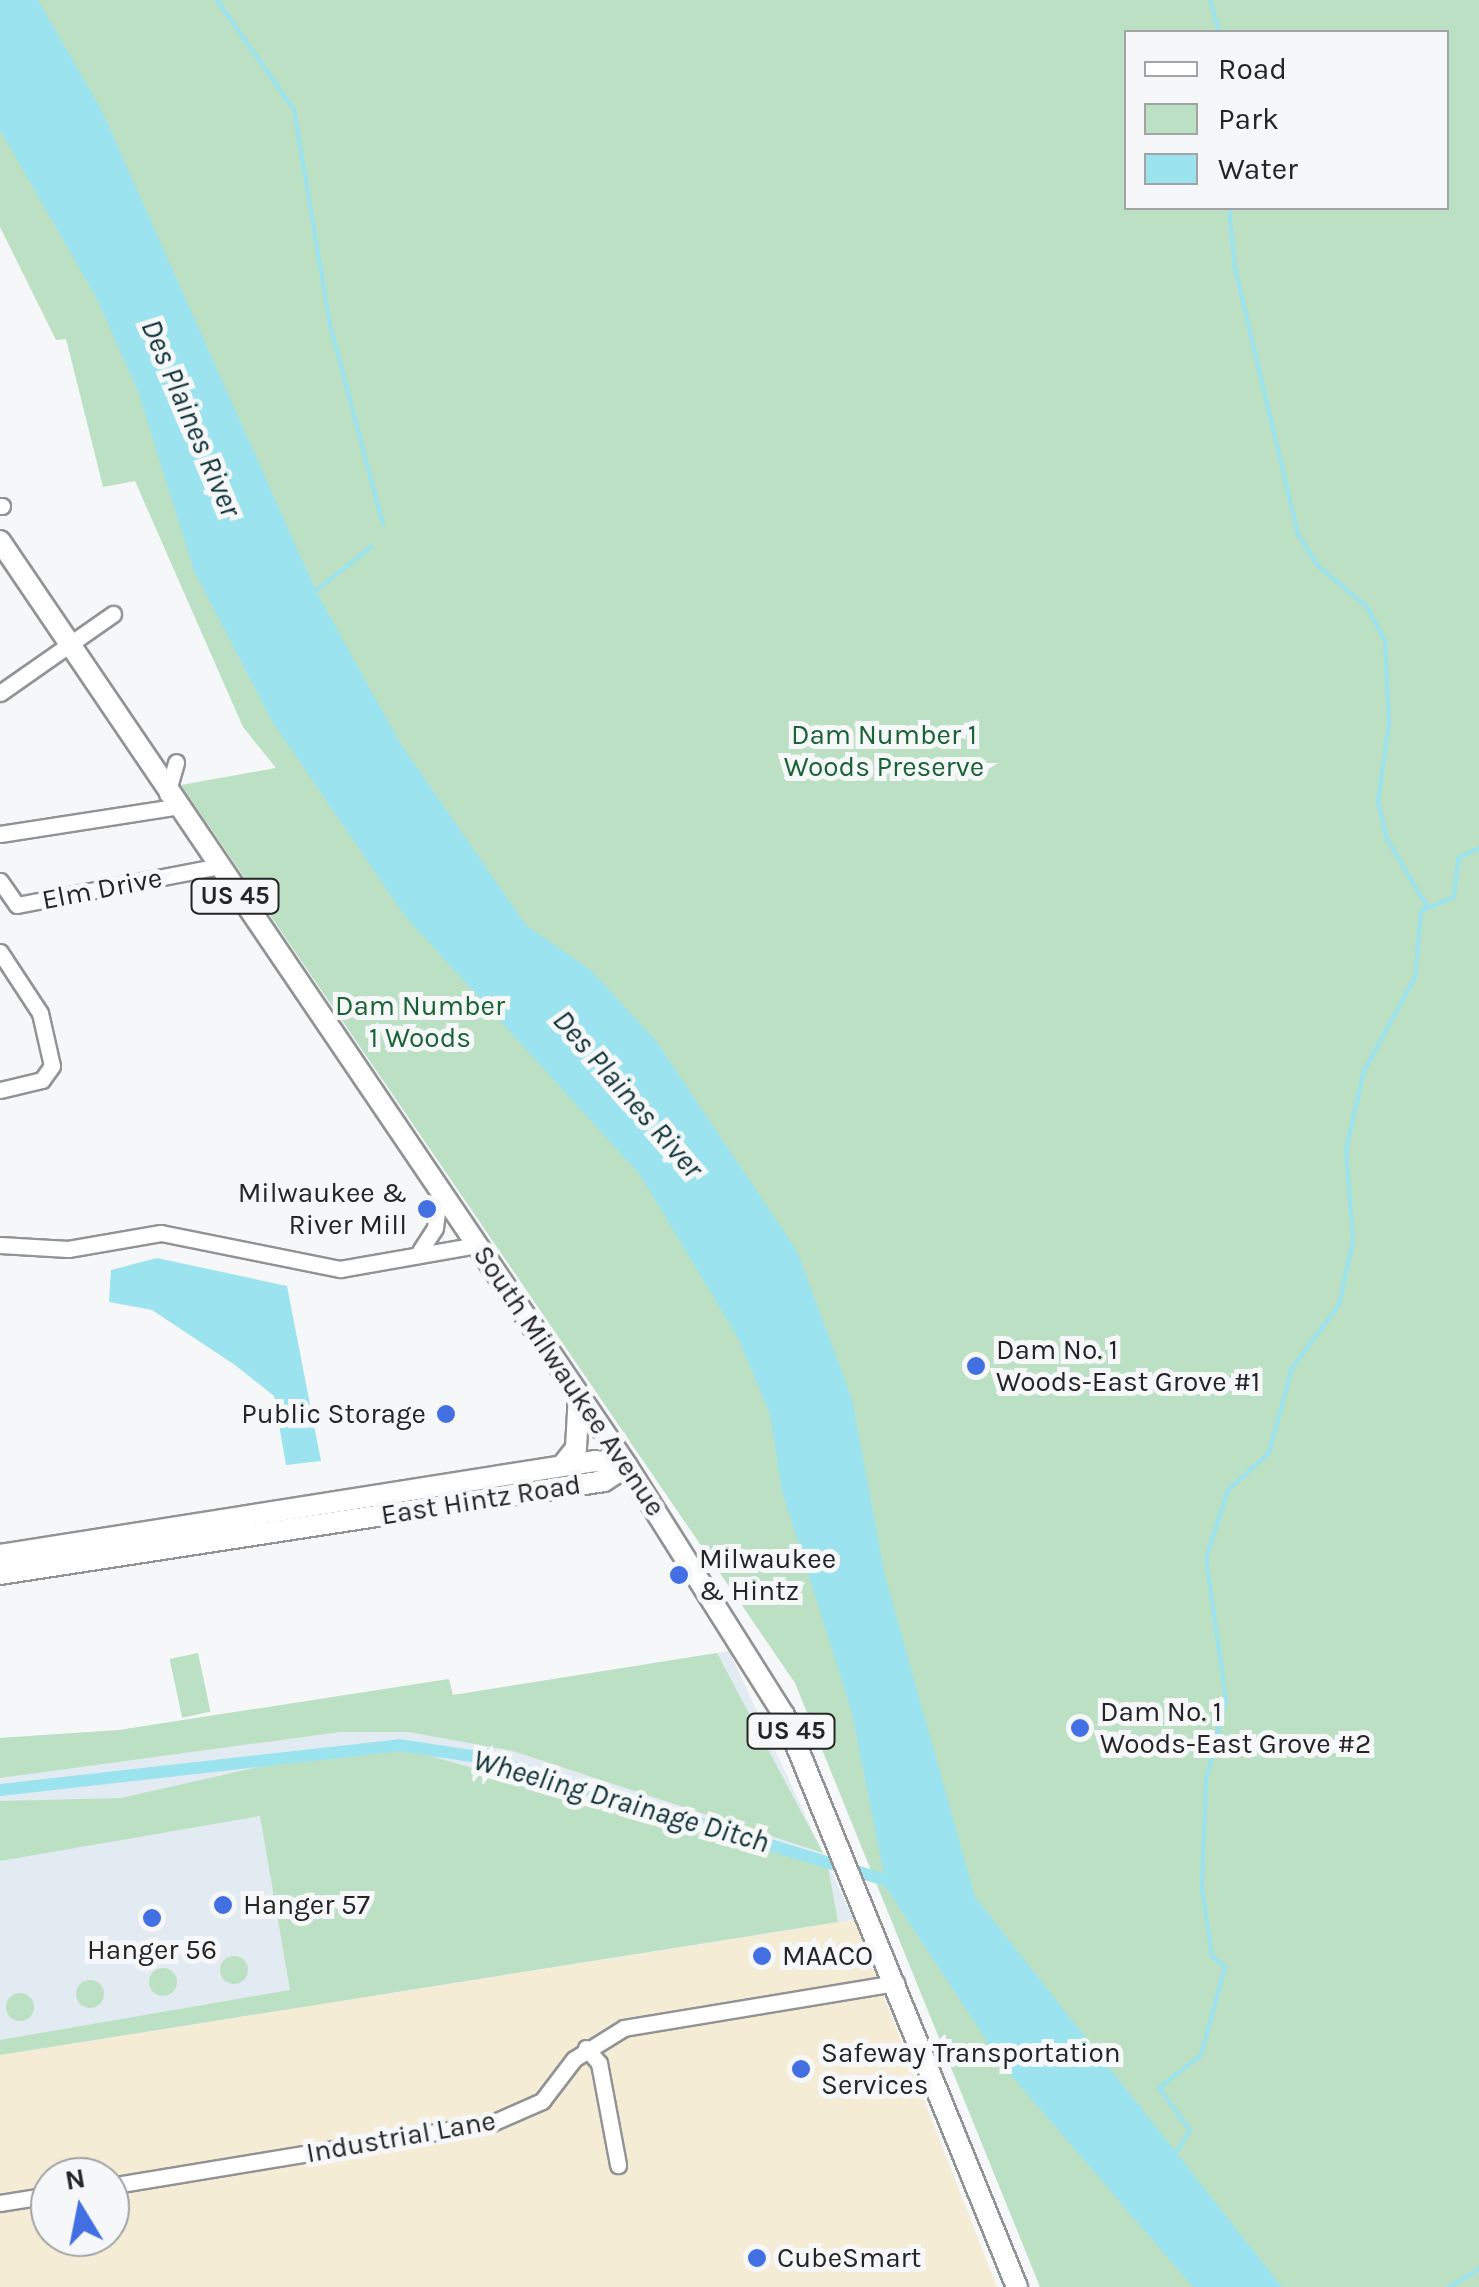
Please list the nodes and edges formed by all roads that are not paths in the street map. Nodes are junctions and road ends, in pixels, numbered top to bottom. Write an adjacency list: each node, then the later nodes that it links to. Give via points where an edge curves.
1 (0, 541): 3 (main road, South Milwaukee Avenue / US 45)
2 (113, 614): 3 (street)
3 (67, 642): 4 (street); 6 (main road, South Milwaukee Avenue / US 45)
4 (0, 693)
5 (176, 762): 6 (street)
6 (171, 800): 7 (street); 8 (main road, South Milwaukee Avenue / US 45)
7 (0, 834)
8 (215, 867): 9 (street, Elm Drive, via 17,905); 12 (main road, South Milwaukee Avenue / US 45)
9 (0, 881)
10 (0, 952): 11 (street, via 40,1014 52,1066 42,1080)
11 (0, 1090)
12 (440, 1188): 14 (main road, South Milwaukee Avenue / US 45); 15 (street, via 435,1228)
13 (0, 1245): 15 (street, via 68,1249 161,1233 340,1269)
14 (478, 1245): 15 (street); 16 (main road, South Milwaukee Avenue / US 45)
15 (420, 1251)
16 (579, 1395): 17 (main road, via 576,1448); 18 (main road, South Milwaukee Avenue / US 45)
17 (562, 1466): 18 (main road, East Hintz Road); 19 (main road, East Hintz Road)
18 (627, 1466): 20 (main road, East Hintz Road, via 604,1481); 21 (main road, South Milwaukee Avenue / US 45, via 784,1715)
19 (0, 1555)
20 (0, 1574)
21 (896, 1983): 22 (street, Industrial Lane, via 624,2028); 27 (main road, South Milwaukee Avenue / US 45)
22 (586, 2048): 23 (street, via 599,2063); 24 (street, Industrial Lane, via 520,2115)
23 (618, 2165)
24 (130, 2183)
25 (30, 2198): 26 (street)
26 (0, 2203)
27 (1017, 2287)

